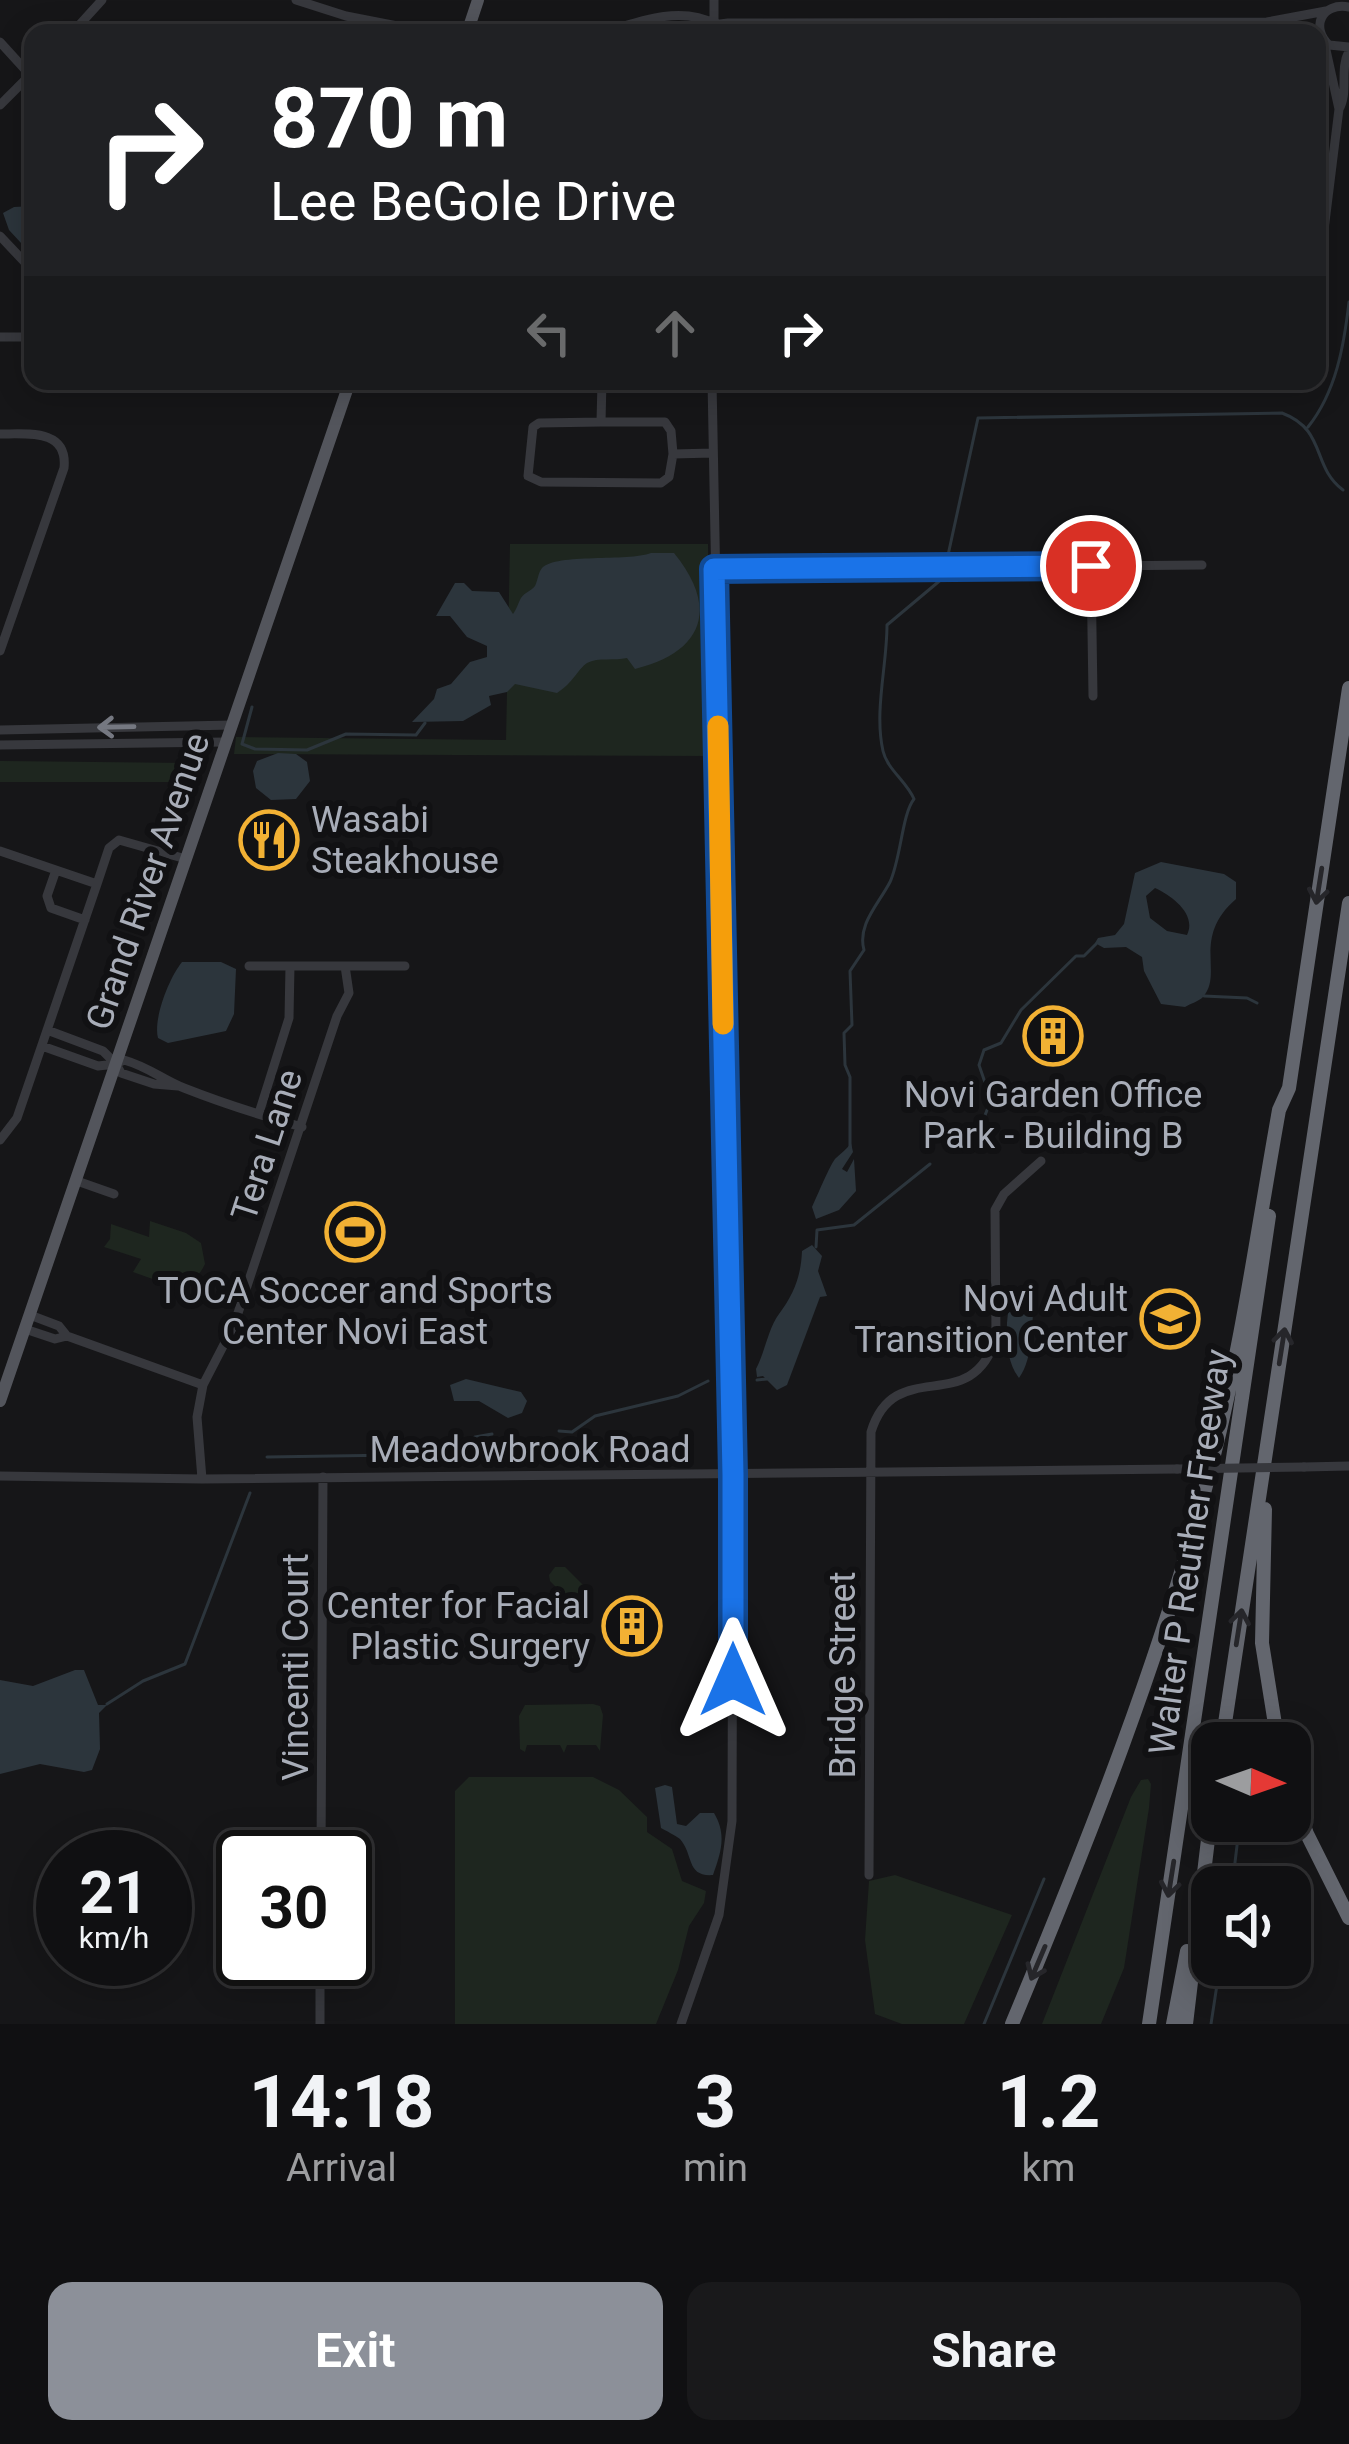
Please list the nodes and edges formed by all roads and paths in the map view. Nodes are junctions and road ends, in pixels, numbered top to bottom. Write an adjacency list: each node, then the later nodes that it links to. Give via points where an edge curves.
1 (103, 0): 6 (street)
2 (296, 0): 7 (street)
3 (1328, 7): 4 (street); 5 (street)
4 (1349, 7)
5 (1267, 22): 10 (street); 11 (street)
6 (80, 24)
7 (387, 24)
8 (637, 24): 9 (street, via 700,16)
9 (709, 24)
10 (1083, 24)
11 (1274, 24)
12 (0, 41): 15 (street)
13 (1349, 49): 18 (street)
14 (1326, 63): 18 (street)
15 (24, 65)
16 (24, 81): 17 (street)
17 (0, 105)
18 (1339, 109): 19 (street)
19 (1326, 214)
20 (0, 236): 21 (street)
21 (24, 262)
22 (347, 390): 35 (main road, Grand River Avenue)
23 (602, 390): 25 (street)
24 (712, 390): 27 (street)
25 (602, 422): 28 (street, via 665,422); 28 (street, via 532,427 528,476 662,483)
26 (0, 434): 32 (street, via 48,436 65,455)
27 (713, 453): 28 (street); 31 (street)
28 (673, 454)
29 (1202, 565): 30 (street)
30 (1091, 566): 31 (street); 34 (street)
31 (714, 569): 67 (street)
32 (0, 651)
33 (1349, 688): 54 (highway, one-way to 54)
34 (1093, 696)
35 (232, 725): 36 (street, one-way to 36); 37 (main road, Grand River Avenue)
36 (0, 730)
37 (226, 742): 38 (street); 40 (main road, Grand River Avenue)
38 (0, 746)
39 (0, 851): 41 (street)
40 (186, 859): 42 (street, via 119,840); 53 (main road, Grand River Avenue)
41 (56, 870): 42 (street); 44 (street, via 51,908)
42 (97, 884): 44 (street)
43 (1349, 903): 64 (highway, one-way to 43)
44 (85, 920): 49 (street)
45 (249, 966): 46 (street)
46 (290, 966): 47 (street); 55 (street, via 289,1018)
47 (345, 966): 48 (street); 56 (street, Tera Lane, via 349,993)
48 (405, 966)
49 (50, 1031): 50 (street); 51 (street)
50 (81, 1042): 52 (street); 53 (street)
51 (42, 1046): 52 (street); 57 (street, via 17,1118)
52 (76, 1058): 53 (street)
53 (119, 1069): 55 (street, via 124,1060 138,1064); 59 (main road, Grand River Avenue)
54 (1288, 1088): 82 (highway, one-way to 82, via 1213,1459 1168,1617); 83 (highway, Walter P Reuther Freeway, one-way to 83)
55 (259, 1113): 56 (street)
56 (302, 1127): 62 (street, Tera Lane, via 234,1324)
57 (0, 1140)
58 (1041, 1161): 66 (street, Bridge Street, via 995,1210 996,1337 989,1357 965,1381 890,1399 875,1419)
59 (77, 1181): 60 (street); 61 (main road, Grand River Avenue)
60 (114, 1194)
61 (27, 1322): 62 (street, via 55,1339 67,1336); 63 (main road, Grand River Avenue)
62 (203, 1385): 70 (street, Tera Lane, via 196,1434)
63 (0, 1401)
64 (1264, 1462): 71 (highway, one-way to 64); 72 (highway, via 1262,1643)
65 (1349, 1466): 66 (street, Meadowbrook Road, bridge)
66 (870, 1474): 67 (street, Meadowbrook Road); 75 (street, Bridge Street)
67 (733, 1475): 69 (street, Meadowbrook Road); 81 (street, via 731,1836 719,1915)
68 (0, 1476): 70 (street, Meadowbrook Road)
69 (323, 1477): 70 (street, Meadowbrook Road); 73 (street, Vincenti Court)
70 (202, 1479)
71 (1225, 1722)
72 (1275, 1722)
73 (321, 1830)
74 (1311, 1842): 76 (highway)
75 (868, 1875)
76 (1349, 1918)
77 (1191, 1934): 84 (highway)
78 (1191, 1972): 85 (highway)
79 (320, 1986): 80 (street)
80 (320, 2024)
81 (681, 2024)
82 (1012, 2024)
83 (1149, 2024)
84 (1173, 2024)
85 (1186, 2024)

